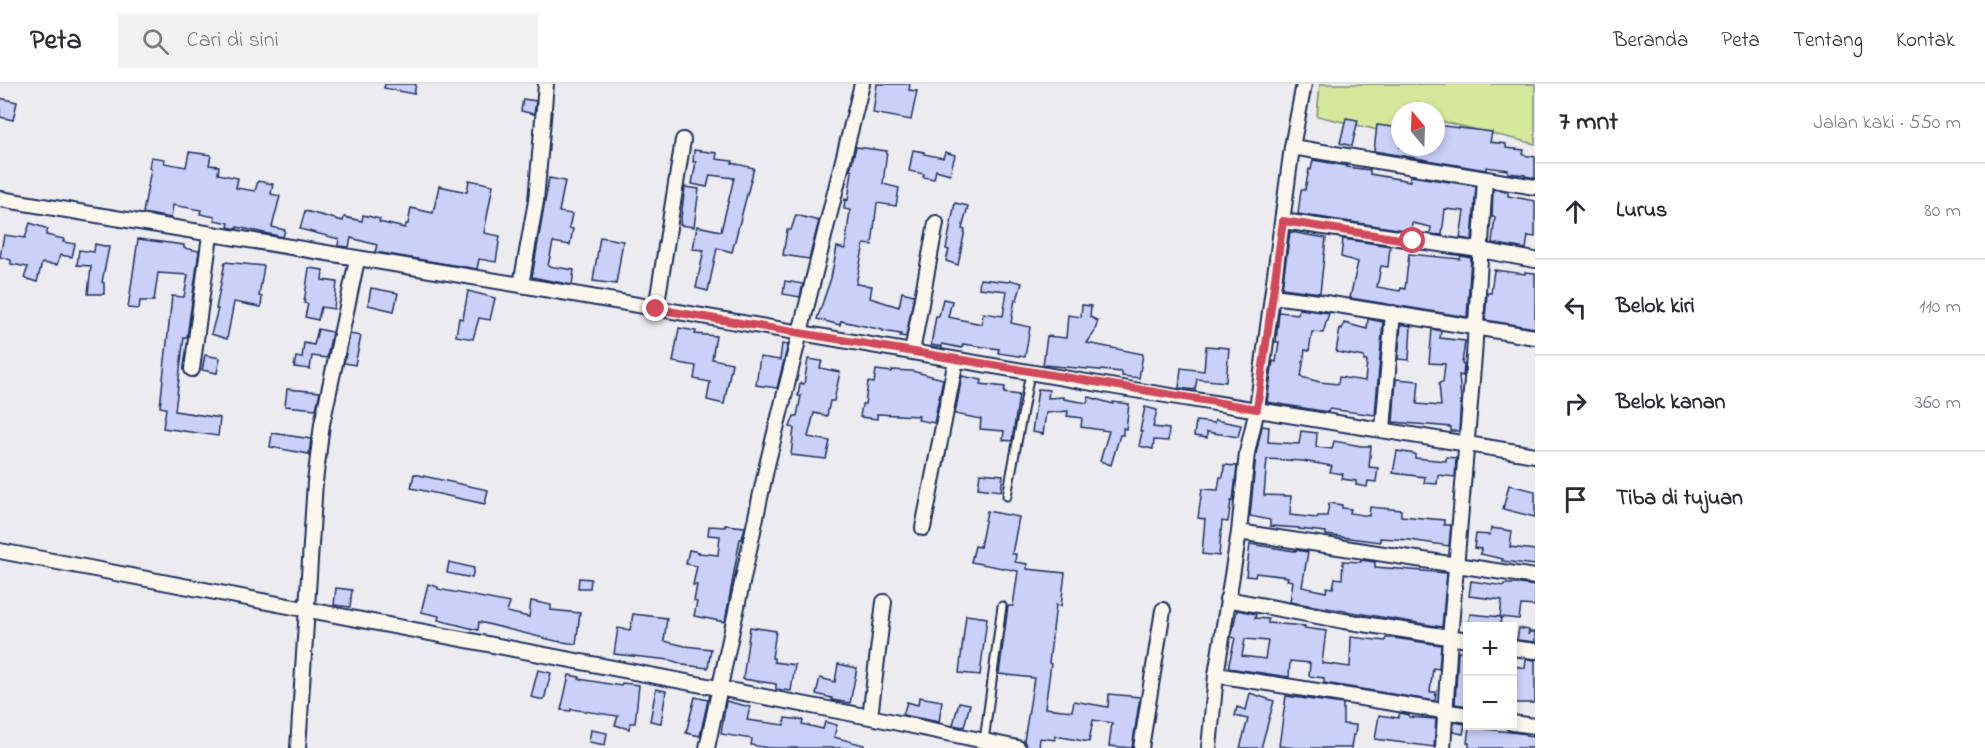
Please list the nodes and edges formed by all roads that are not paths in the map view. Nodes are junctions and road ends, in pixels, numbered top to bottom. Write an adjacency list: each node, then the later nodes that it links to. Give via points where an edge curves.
1 (546, 84): 15 (street, via 536,201)
2 (862, 84): 20 (street)
3 (1304, 84): 5 (street)
4 (683, 140): 17 (street)
5 (1292, 147): 6 (street); 9 (street)
6 (1485, 179): 7 (street); 12 (street)
7 (1535, 187)
8 (0, 200): 11 (street)
9 (1283, 221): 12 (street); 16 (street)
10 (936, 223): 22 (street)
11 (210, 235): 13 (street); 24 (street)
12 (1480, 250): 14 (street); 19 (street)
13 (357, 260): 15 (street); 39 (street, via 322,424)
14 (1535, 260)
15 (521, 285): 17 (street)
16 (1272, 296): 18 (street); 26 (street)
17 (656, 309): 20 (street)
18 (1393, 313): 19 (street); 27 (street)
19 (1474, 328): 21 (street); 28 (street)
20 (800, 333): 22 (street); 46 (street)
21 (1535, 337)
22 (912, 352): 23 (street)
23 (956, 360): 25 (street); 31 (street)
24 (192, 369)
25 (1030, 373): 26 (street); 30 (lane)
26 (1257, 409): 27 (street); 32 (street, via 1246,453)
27 (1383, 429): 28 (street)
28 (1466, 444): 29 (street); 34 (street)
29 (1535, 455)
30 (1007, 496)
31 (924, 528)
32 (1239, 532): 34 (street); 36 (street)
33 (0, 551): 39 (street)
34 (1457, 565): 35 (street); 41 (street)
35 (1535, 577)
36 (1227, 599): 41 (street); 45 (street)
37 (884, 602): 49 (street)
38 (1002, 606): 52 (lane)
39 (308, 610): 46 (street); 53 (street)
40 (1162, 610): 56 (street)
41 (1450, 638): 42 (street); 47 (street)
42 (1463, 640)
43 (1517, 649): 44 (street)
44 (1535, 651)
45 (1215, 675): 47 (street); 57 (street)
46 (719, 688): 49 (street); 54 (street)
47 (1446, 711): 48 (street); 58 (street)
48 (1463, 714)
49 (870, 717): 52 (street)
50 (1517, 724): 51 (street)
51 (1535, 726)
52 (984, 741): 55 (street)
53 (298, 748)
54 (707, 748)
55 (1018, 748)
56 (1142, 748)
57 (1209, 748)
58 (1443, 748)

